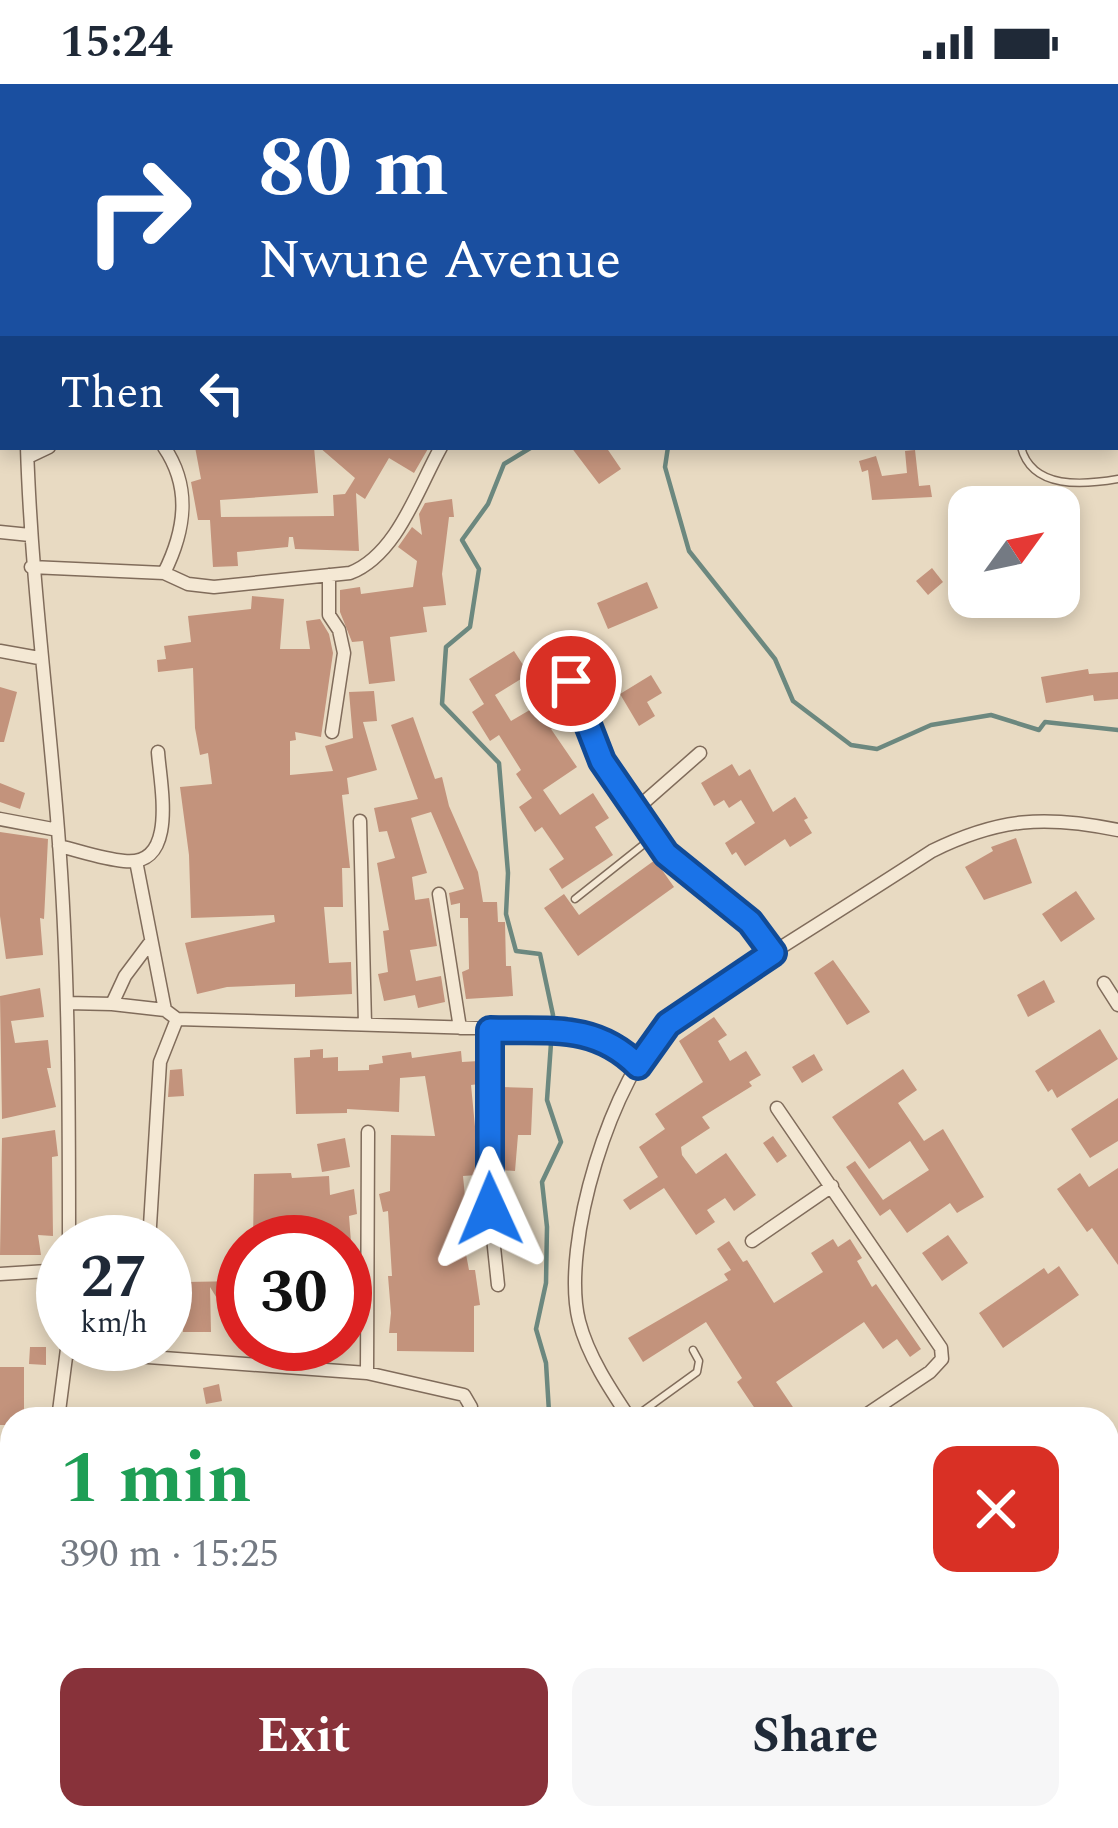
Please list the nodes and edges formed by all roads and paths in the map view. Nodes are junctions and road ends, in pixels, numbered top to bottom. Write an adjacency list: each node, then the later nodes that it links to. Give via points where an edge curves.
1 (165, 450): 9 (street, via 184,516)
2 (439, 450): 10 (street, via 377,556 364,568)
3 (1022, 450): 5 (lane, via 1041,474 1066,484)
4 (28, 452): 7 (street)
5 (1118, 479)
6 (0, 532): 7 (street)
7 (30, 536): 8 (street)
8 (31, 567): 9 (street); 13 (street)
9 (164, 573): 10 (street, via 214,587)
10 (329, 575): 14 (street, via 329,615 344,653)
11 (555, 641): 17 (street, via 602,761)
12 (0, 651): 13 (street)
13 (39, 658): 20 (street)
14 (332, 732)
15 (158, 752): 24 (street, via 163,830)
16 (700, 753): 17 (street)
17 (634, 811): 22 (street)
18 (0, 819): 20 (street)
19 (360, 821): 35 (street)
20 (58, 830): 23 (street)
21 (1118, 830): 28 (street, via 1040,819 963,836)
22 (653, 837): 26 (lane); 28 (street, via 750,922)
23 (59, 846): 24 (street); 30 (street)
24 (136, 861): 27 (street)
25 (439, 894): 36 (street)
26 (575, 899)
27 (149, 944): 31 (street); 33 (street)
28 (773, 953): 38 (street, via 668,1024)
29 (1104, 983): 32 (street)
30 (67, 1003): 31 (street); 42 (street)
31 (112, 1004): 33 (street)
32 (1118, 1005)
33 (165, 1010): 34 (street)
34 (177, 1019): 35 (street); 43 (street, via 160,1062)
35 (365, 1024): 36 (street)
36 (460, 1028): 37 (street)
37 (490, 1030): 38 (street, via 579,1031); 47 (street)
38 (638, 1066): 54 (street, via 586,1189 576,1289 591,1350)
39 (776, 1108): 41 (street)
40 (368, 1132): 51 (street)
41 (832, 1186): 44 (street); 56 (street, via 931,1329 942,1359)
42 (69, 1215)
43 (151, 1215)
44 (752, 1241)
45 (36, 1272): 46 (street)
46 (0, 1274)
47 (498, 1285)
48 (693, 1350): 55 (lane, via 697,1372)
49 (192, 1358): 51 (street)
50 (64, 1371): 52 (street)
51 (367, 1373): 53 (street, via 464,1395)
52 (60, 1407)
53 (471, 1407)
54 (624, 1407)
55 (648, 1407)
56 (878, 1407)

